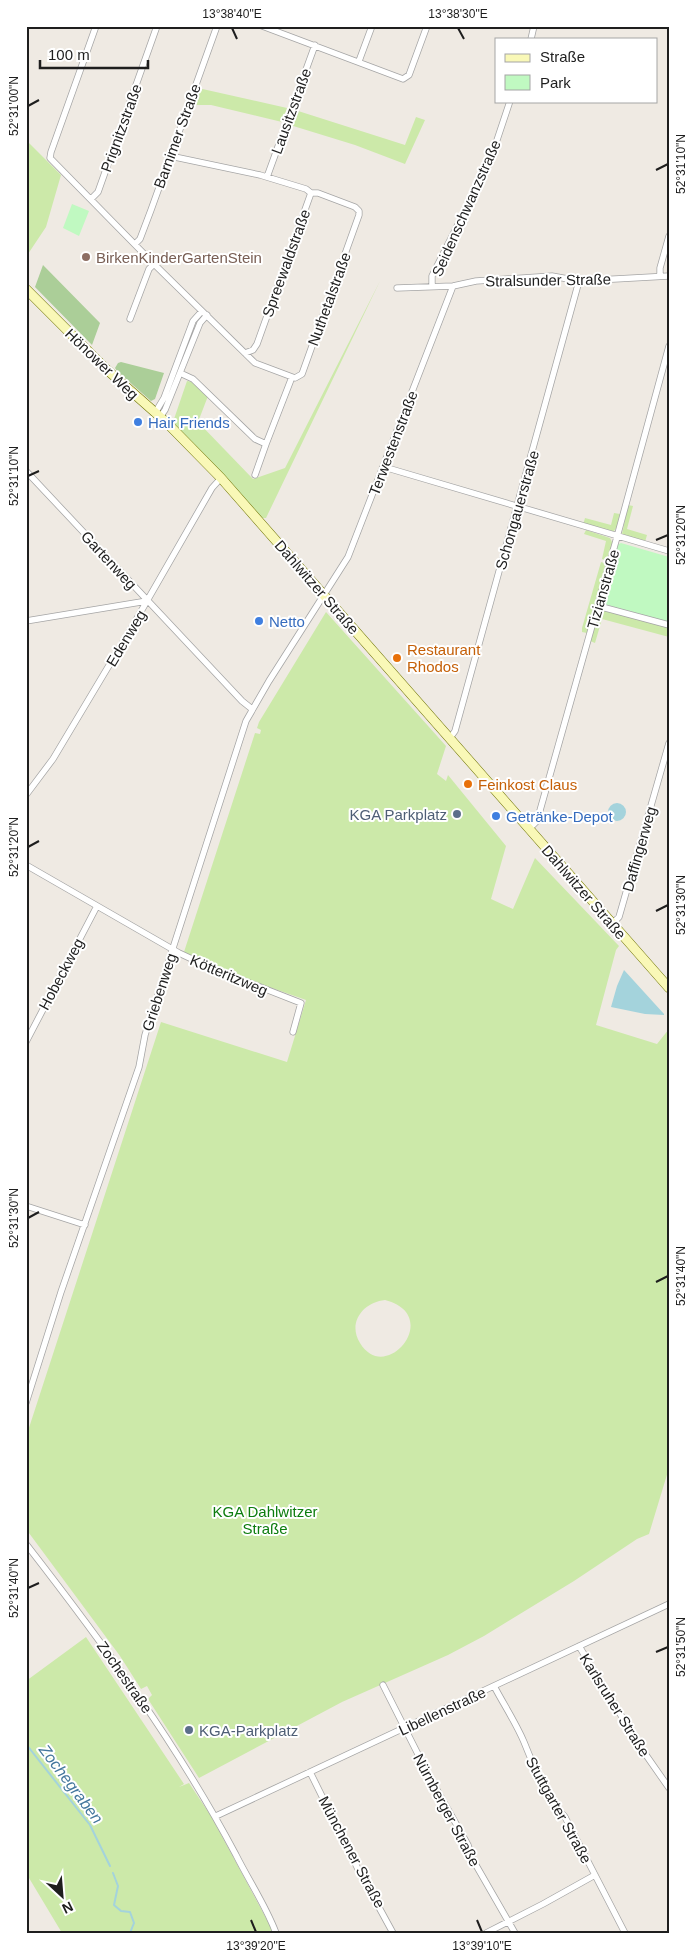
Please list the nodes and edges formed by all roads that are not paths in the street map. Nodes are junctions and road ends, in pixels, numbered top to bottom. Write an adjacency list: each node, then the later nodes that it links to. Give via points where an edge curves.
1 (96, 26): 13 (street, via 50,158)
2 (157, 26): 13 (street, Prignitzstraße, via 98,192)
3 (217, 26): 10 (street, Barnimer Straße)
4 (262, 26): 7 (street)
5 (372, 26): 8 (street)
6 (427, 26): 8 (street, via 407,78)
7 (315, 46): 8 (street); 11 (street, Lausitzstraße)
8 (359, 61)
9 (510, 102): 20 (street, Seidenschwanzstraße, via 490,161 432,276)
10 (170, 156): 11 (street, Spreewaldstraße); 15 (street, Barnimer Straße, via 140,239)
11 (267, 177): 12 (street, Spreewaldstraße)
12 (311, 193): 27 (street, Spreewaldstraße, via 257,344); 29 (street, Nuthetalstraße, via 355,207 358,215 302,374)
13 (91, 199): 15 (street)
14 (669, 236): 17 (street)
15 (135, 244): 16 (street)
16 (154, 264): 24 (street); 25 (street, via 149,269)
17 (660, 276): 18 (street, Stralsunder Straße); 19 (street, Stralsunder Straße)
18 (669, 276)
19 (579, 281): 21 (street, Stralsunder Straße, via 552,276 476,281); 36 (street, Schongauerstraße)
20 (432, 286): 21 (street, Stralsunder Straße); 22 (street, Stralsunder Straße)
21 (453, 286): 32 (street, Terwestenstraße)
22 (397, 288)
23 (26, 289): 30 (main road, Hönower Weg)
24 (204, 313): 27 (street); 28 (street); 30 (street, via 193,320)
25 (130, 319)
26 (669, 346): 38 (street, Tizianstraße)
27 (246, 353): 29 (street, via 256,363)
28 (180, 373): 30 (street, via 165,410); 31 (street, via 193,379 255,440)
29 (292, 377): 31 (street)
30 (157, 415): 35 (main road, Hönower Weg)
31 (266, 444): 34 (street)
32 (384, 468): 36 (street); 40 (street, Terwestenstraße, via 348,557)
33 (26, 471): 41 (street, Gartenweg)
34 (255, 475)
35 (221, 478): 37 (main road, Hönower Weg); 41 (street, Edenweg)
36 (518, 507): 38 (street); 46 (street, Schongauerstraße, via 456,731)
37 (262, 525): 40 (main road, Dahlwitzer Straße)
38 (617, 537): 39 (street); 42 (street, Tizianstraße)
39 (669, 551)
40 (323, 595): 45 (street, Griebenweg); 46 (main road, Dahlwitzer Straße)
41 (147, 601): 43 (street); 45 (street, Gartenweg); 48 (street, Edenweg, via 53,760)
42 (598, 606): 44 (street); 49 (street, Tizianstraße, via 539,814)
43 (26, 621)
44 (669, 624)
45 (252, 709): 53 (street, Griebenweg)
46 (450, 738): 49 (main road, Dahlwitzer Straße)
47 (669, 743): 52 (street, Daffingerweg, via 619,917)
48 (26, 795)
49 (529, 829): 52 (main road, Dahlwitzer Straße)
50 (26, 865): 51 (street, Kötteritzweg)
51 (97, 906): 53 (street, Kötteritzweg); 56 (street, Hobeckweg)
52 (612, 924): 54 (main road, Dahlwitzer Straße)
53 (173, 949): 55 (street, Kötteritzweg, via 208,967 301,1003); 58 (street, Griebenweg, via 145,1035 139,1067)
54 (669, 988)
55 (292, 1032)
56 (26, 1042)
57 (26, 1206): 58 (street)
58 (85, 1225): 59 (street, Griebenweg)
59 (26, 1403)
60 (26, 1544): 68 (street, Zochestraße, via 125,1675)
61 (668, 1605): 62 (street, Libellenstraße)
62 (579, 1646): 64 (street, Libellenstraße); 67 (street, Karlsruher Straße)
63 (383, 1685): 65 (street, Nürnberger Straße)
64 (494, 1686): 65 (street, Libellenstraße); 69 (street, Stuttgarter Straße)
65 (405, 1728): 66 (street, Libellenstraße); 70 (street, Nürnberger Straße)
66 (310, 1772): 68 (street, Libellenstraße); 72 (street, Münchener Straße)
67 (669, 1788)
68 (216, 1816): 71 (street, Zochestraße)
69 (595, 1875): 70 (street); 75 (street, Stuttgarter Straße)
70 (509, 1922): 73 (street); 74 (street, Nürnberger Straße)
71 (276, 1933)
72 (394, 1933)
73 (486, 1933)
74 (514, 1933)
75 (625, 1933)

